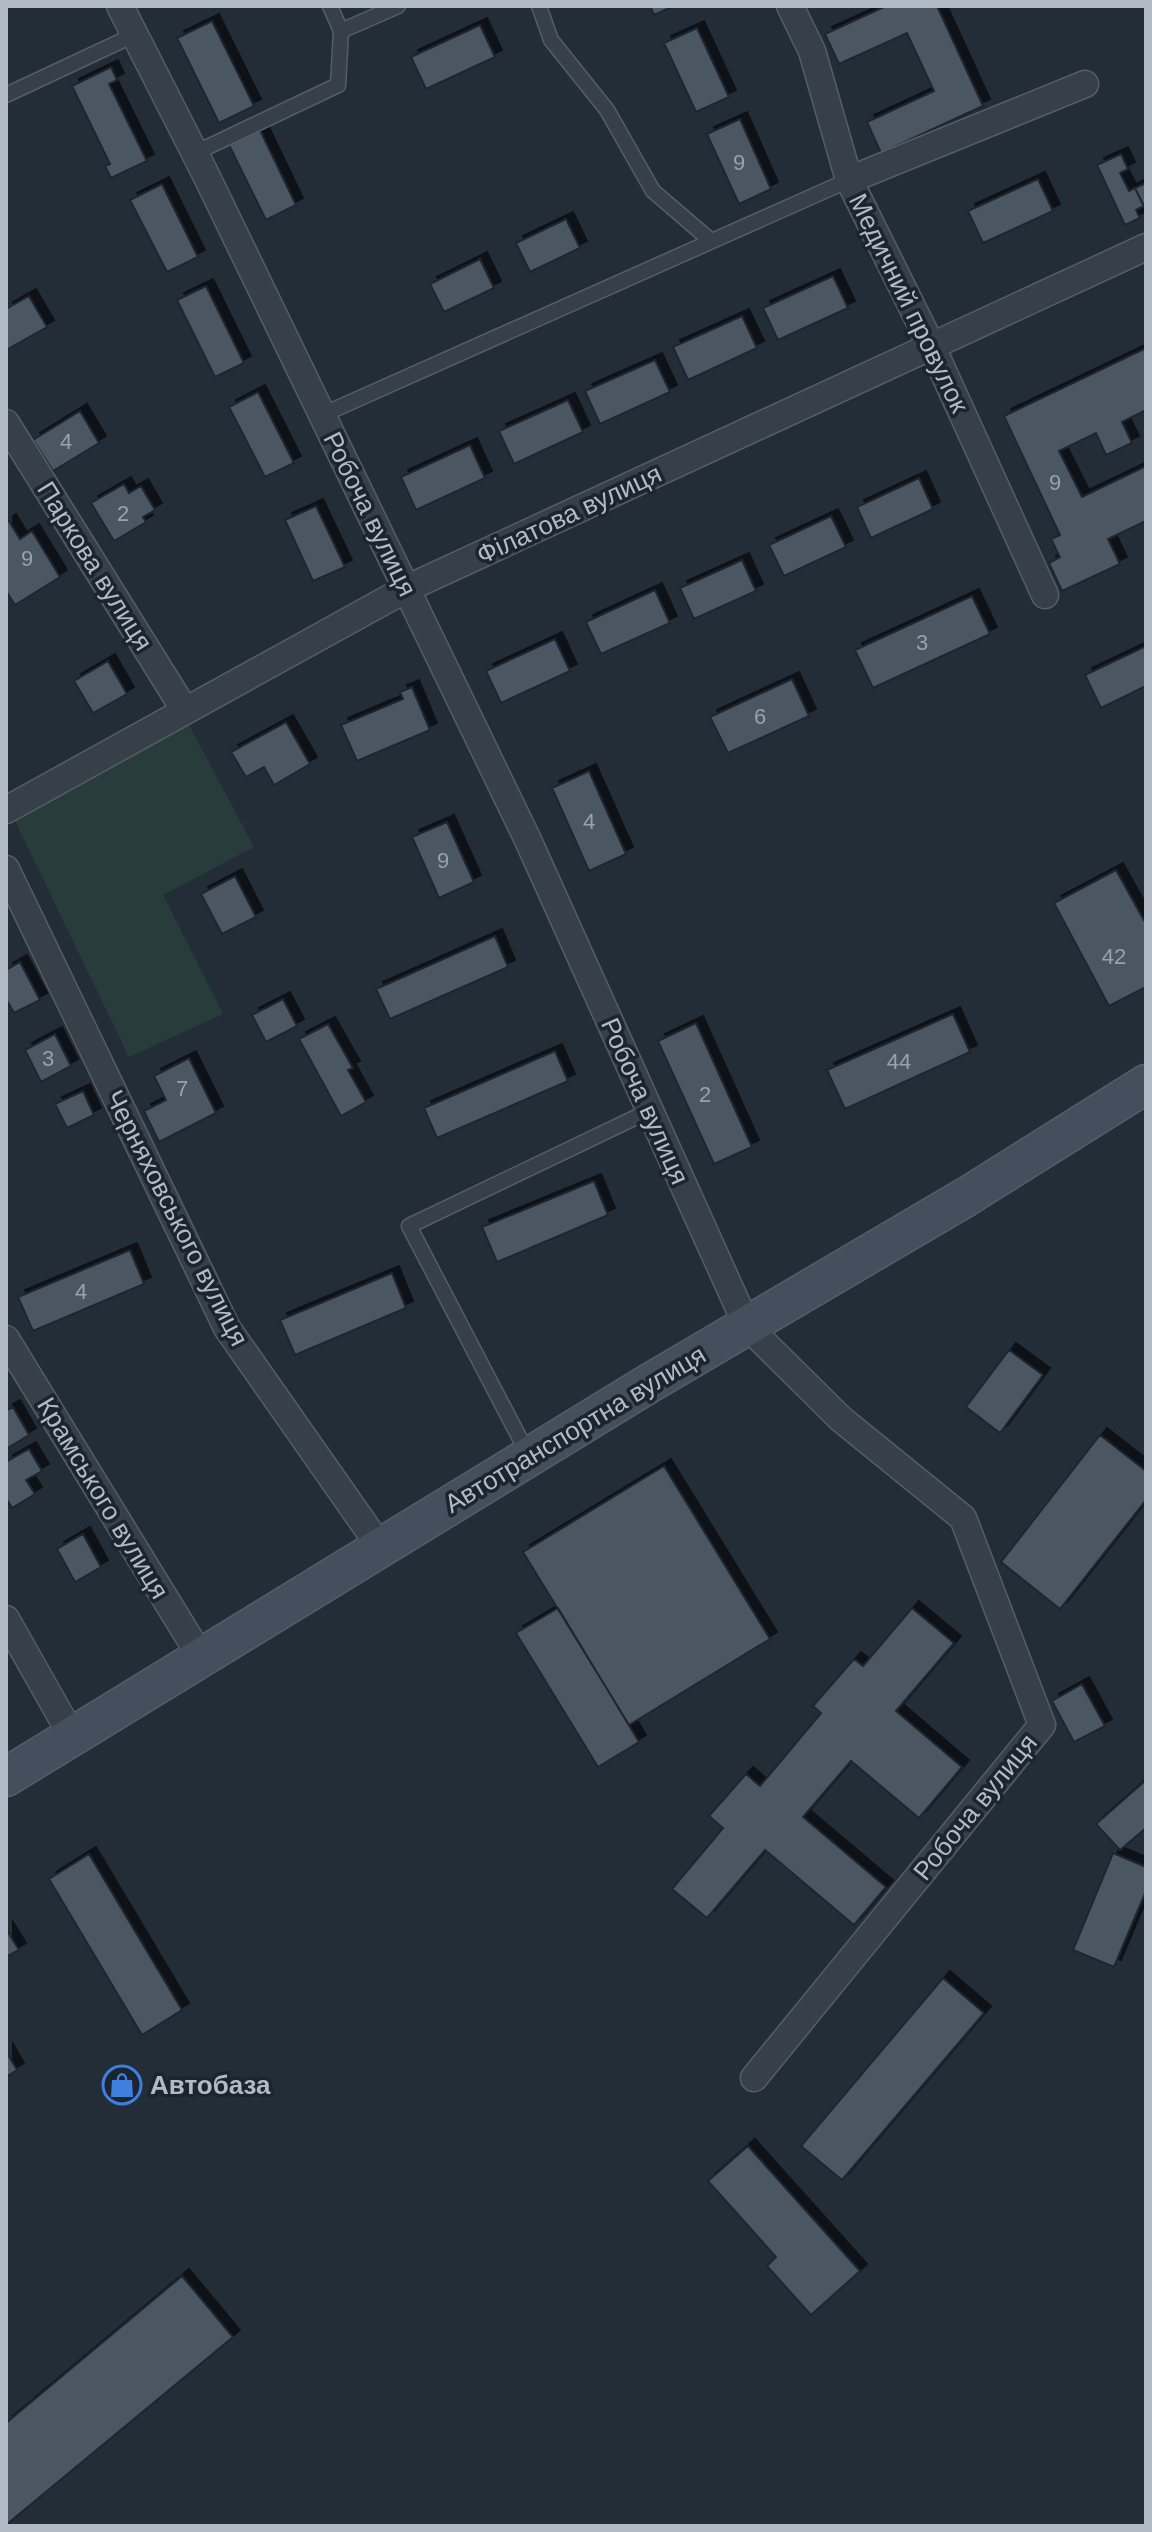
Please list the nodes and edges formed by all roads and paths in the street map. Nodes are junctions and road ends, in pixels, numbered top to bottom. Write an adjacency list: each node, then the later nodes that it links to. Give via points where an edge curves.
1 (120, 6): 7 (street, Робоча вулиця)
2 (330, 6): 6 (lane)
3 (398, 6): 6 (lane)
4 (539, 6): 12 (lane, via 551,40 607,110 653,191)
5 (790, 6): 11 (street, Медичний провулок, via 812,51)
6 (341, 31): 10 (lane, via 338,85)
7 (134, 35): 9 (lane); 10 (street, Робоча вулиця)
8 (1085, 84): 11 (street)
9 (6, 95)
10 (193, 154): 15 (street, Робоча вулиця)
11 (849, 180): 12 (lane); 14 (street, Медичний провулок)
12 (710, 240): 15 (lane)
13 (1146, 247): 14 (street, Філатова вулиця)
14 (932, 347): 17 (street, Філатова вулиця); 18 (street, Медичний провулок)
15 (322, 415): 17 (street, Робоча вулиця)
16 (6, 423): 19 (street, Паркова вулиця)
17 (406, 589): 19 (street, Філатова вулиця); 23 (street, Робоча вулиця, via 527,838)
18 (1045, 595)
19 (184, 709): 20 (street, Філатова вулиця)
20 (6, 810)
21 (6, 869): 27 (street, Черняховського вулиця, via 227,1328)
22 (1146, 1084): 24 (main road, Автотранспортна вулиця)
23 (649, 1111): 24 (street, Робоча вулиця); 26 (lane, via 409,1226)
24 (747, 1326): 26 (main road, Автотранспортна вулиця); 32 (street, Робоча вулиця, via 841,1419 963,1518 1042,1725)
25 (6, 1339): 29 (street, Крамського вулиця)
26 (529, 1457): 27 (main road, Автотранспортна вулиця)
27 (381, 1548): 29 (main road, Автотранспортна вулиця)
28 (6, 1619): 30 (street)
29 (201, 1657): 30 (main road, Автотранспортна вулиця)
30 (72, 1736): 31 (main road, Автотранспортна вулиця)
31 (6, 1777)
32 (754, 2078)

